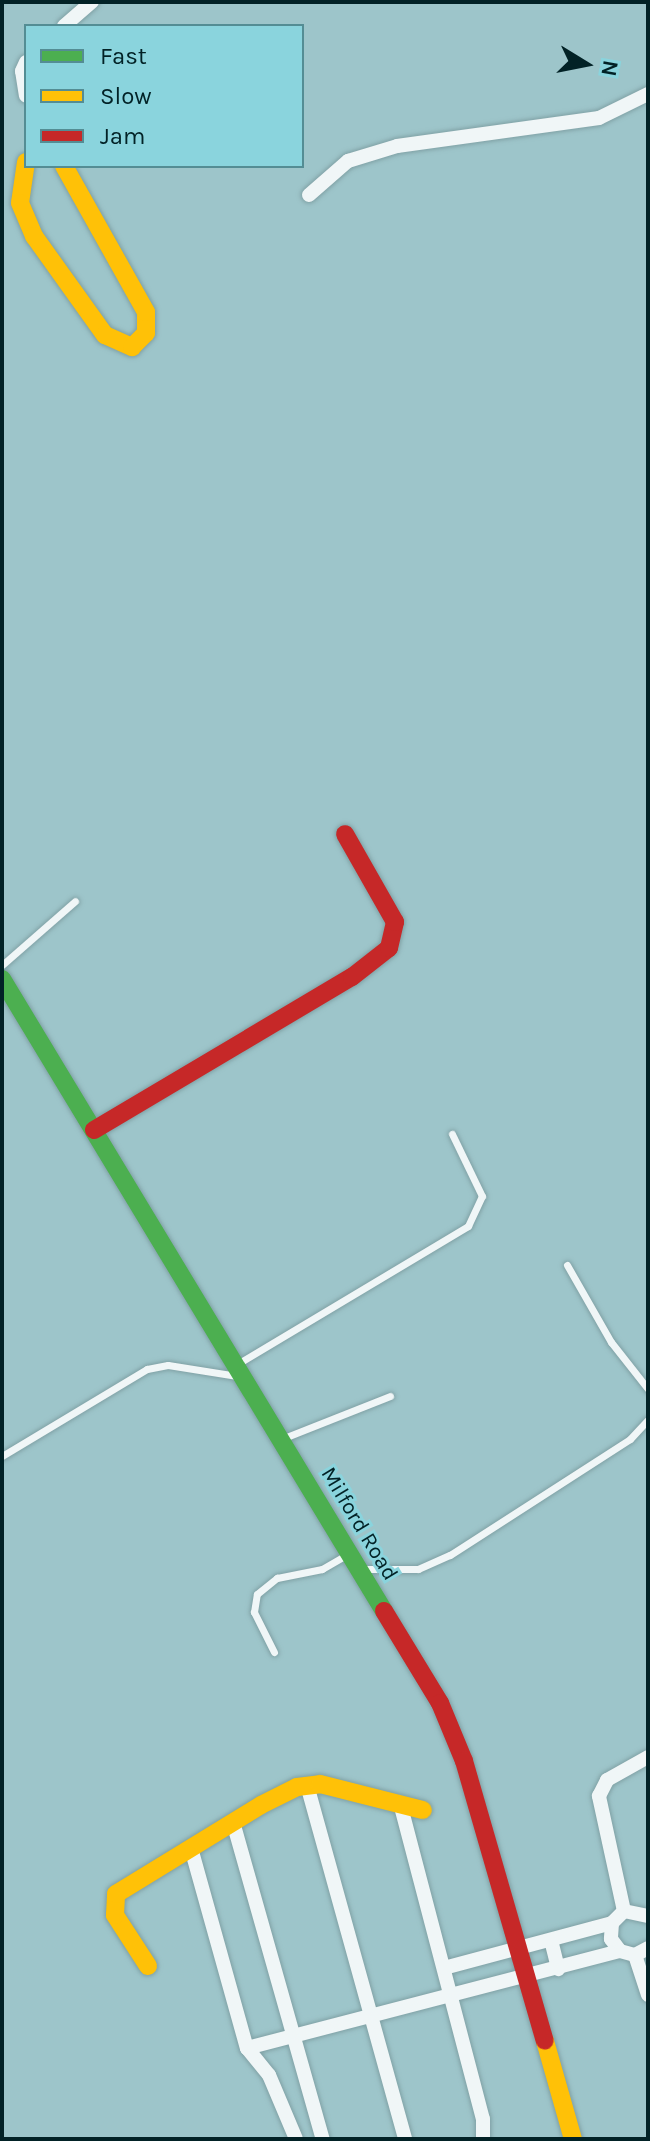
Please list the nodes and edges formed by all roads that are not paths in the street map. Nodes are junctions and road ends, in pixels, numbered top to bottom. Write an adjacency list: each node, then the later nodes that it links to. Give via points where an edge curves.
1 (92, 2): 2 (street)
2 (66, 24)
3 (648, 94): 6 (street, via 599,118 397,146 348,161)
4 (25, 168): 5 (street, via 20,203 34,236 105,335 132,347 146,333 146,312)
5 (65, 168)
6 (309, 195)
7 (345, 834): 11 (street, via 395,922 389,948 352,977)
8 (75, 901): 9 (lane)
9 (2, 965)
10 (2, 979): 11 (street, Milford Road)
11 (94, 1130): 14 (street, Milford Road)
12 (452, 1134): 14 (lane, via 482,1196 468,1226)
13 (567, 1265): 15 (lane, via 611,1342)
14 (240, 1370): 18 (street, Milford Road); 19 (lane, via 168,1365 147,1369)
15 (648, 1389)
16 (390, 1396): 18 (lane)
17 (648, 1420): 20 (lane, via 630,1439 432,1565)
18 (281, 1439): 20 (street, Milford Road)
19 (2, 1456)
20 (352, 1561): 21 (lane, via 277,1578 257,1594 254,1612); 32 (street, Milford Road, via 411,1653 457,1739)
21 (274, 1652)
22 (648, 1757): 28 (street, via 607,1780 599,1796)
23 (307, 1785): 24 (street); 26 (street); 42 (street)
24 (400, 1803): 25 (street); 36 (street)
25 (423, 1810)
26 (233, 1822): 27 (street); 43 (street)
27 (191, 1848): 35 (street, via 113,1899 115,1915); 44 (street)
28 (624, 1911): 29 (street); 30 (street)
29 (648, 1916)
30 (612, 1923): 31 (street); 33 (street, via 611,1939)
31 (551, 1940): 32 (street); 37 (street)
32 (515, 1950): 34 (street); 38 (street, Milford Road)
33 (634, 1951): 37 (street); 41 (street)
34 (486, 1958): 36 (street); 39 (street)
35 (148, 1966)
36 (444, 1968): 40 (street)
37 (558, 1969): 38 (street)
38 (523, 1980): 39 (street); 49 (street, Milford Road)
39 (493, 1984): 40 (street)
40 (450, 1993): 42 (street); 48 (street, via 483,2119)
41 (648, 1995)
42 (371, 2012): 43 (street); 47 (street)
43 (294, 2034): 44 (street); 46 (street)
44 (247, 2048): 45 (street, via 269,2075)
45 (296, 2139)
46 (323, 2139)
47 (405, 2139)
48 (483, 2139)
49 (573, 2139)

